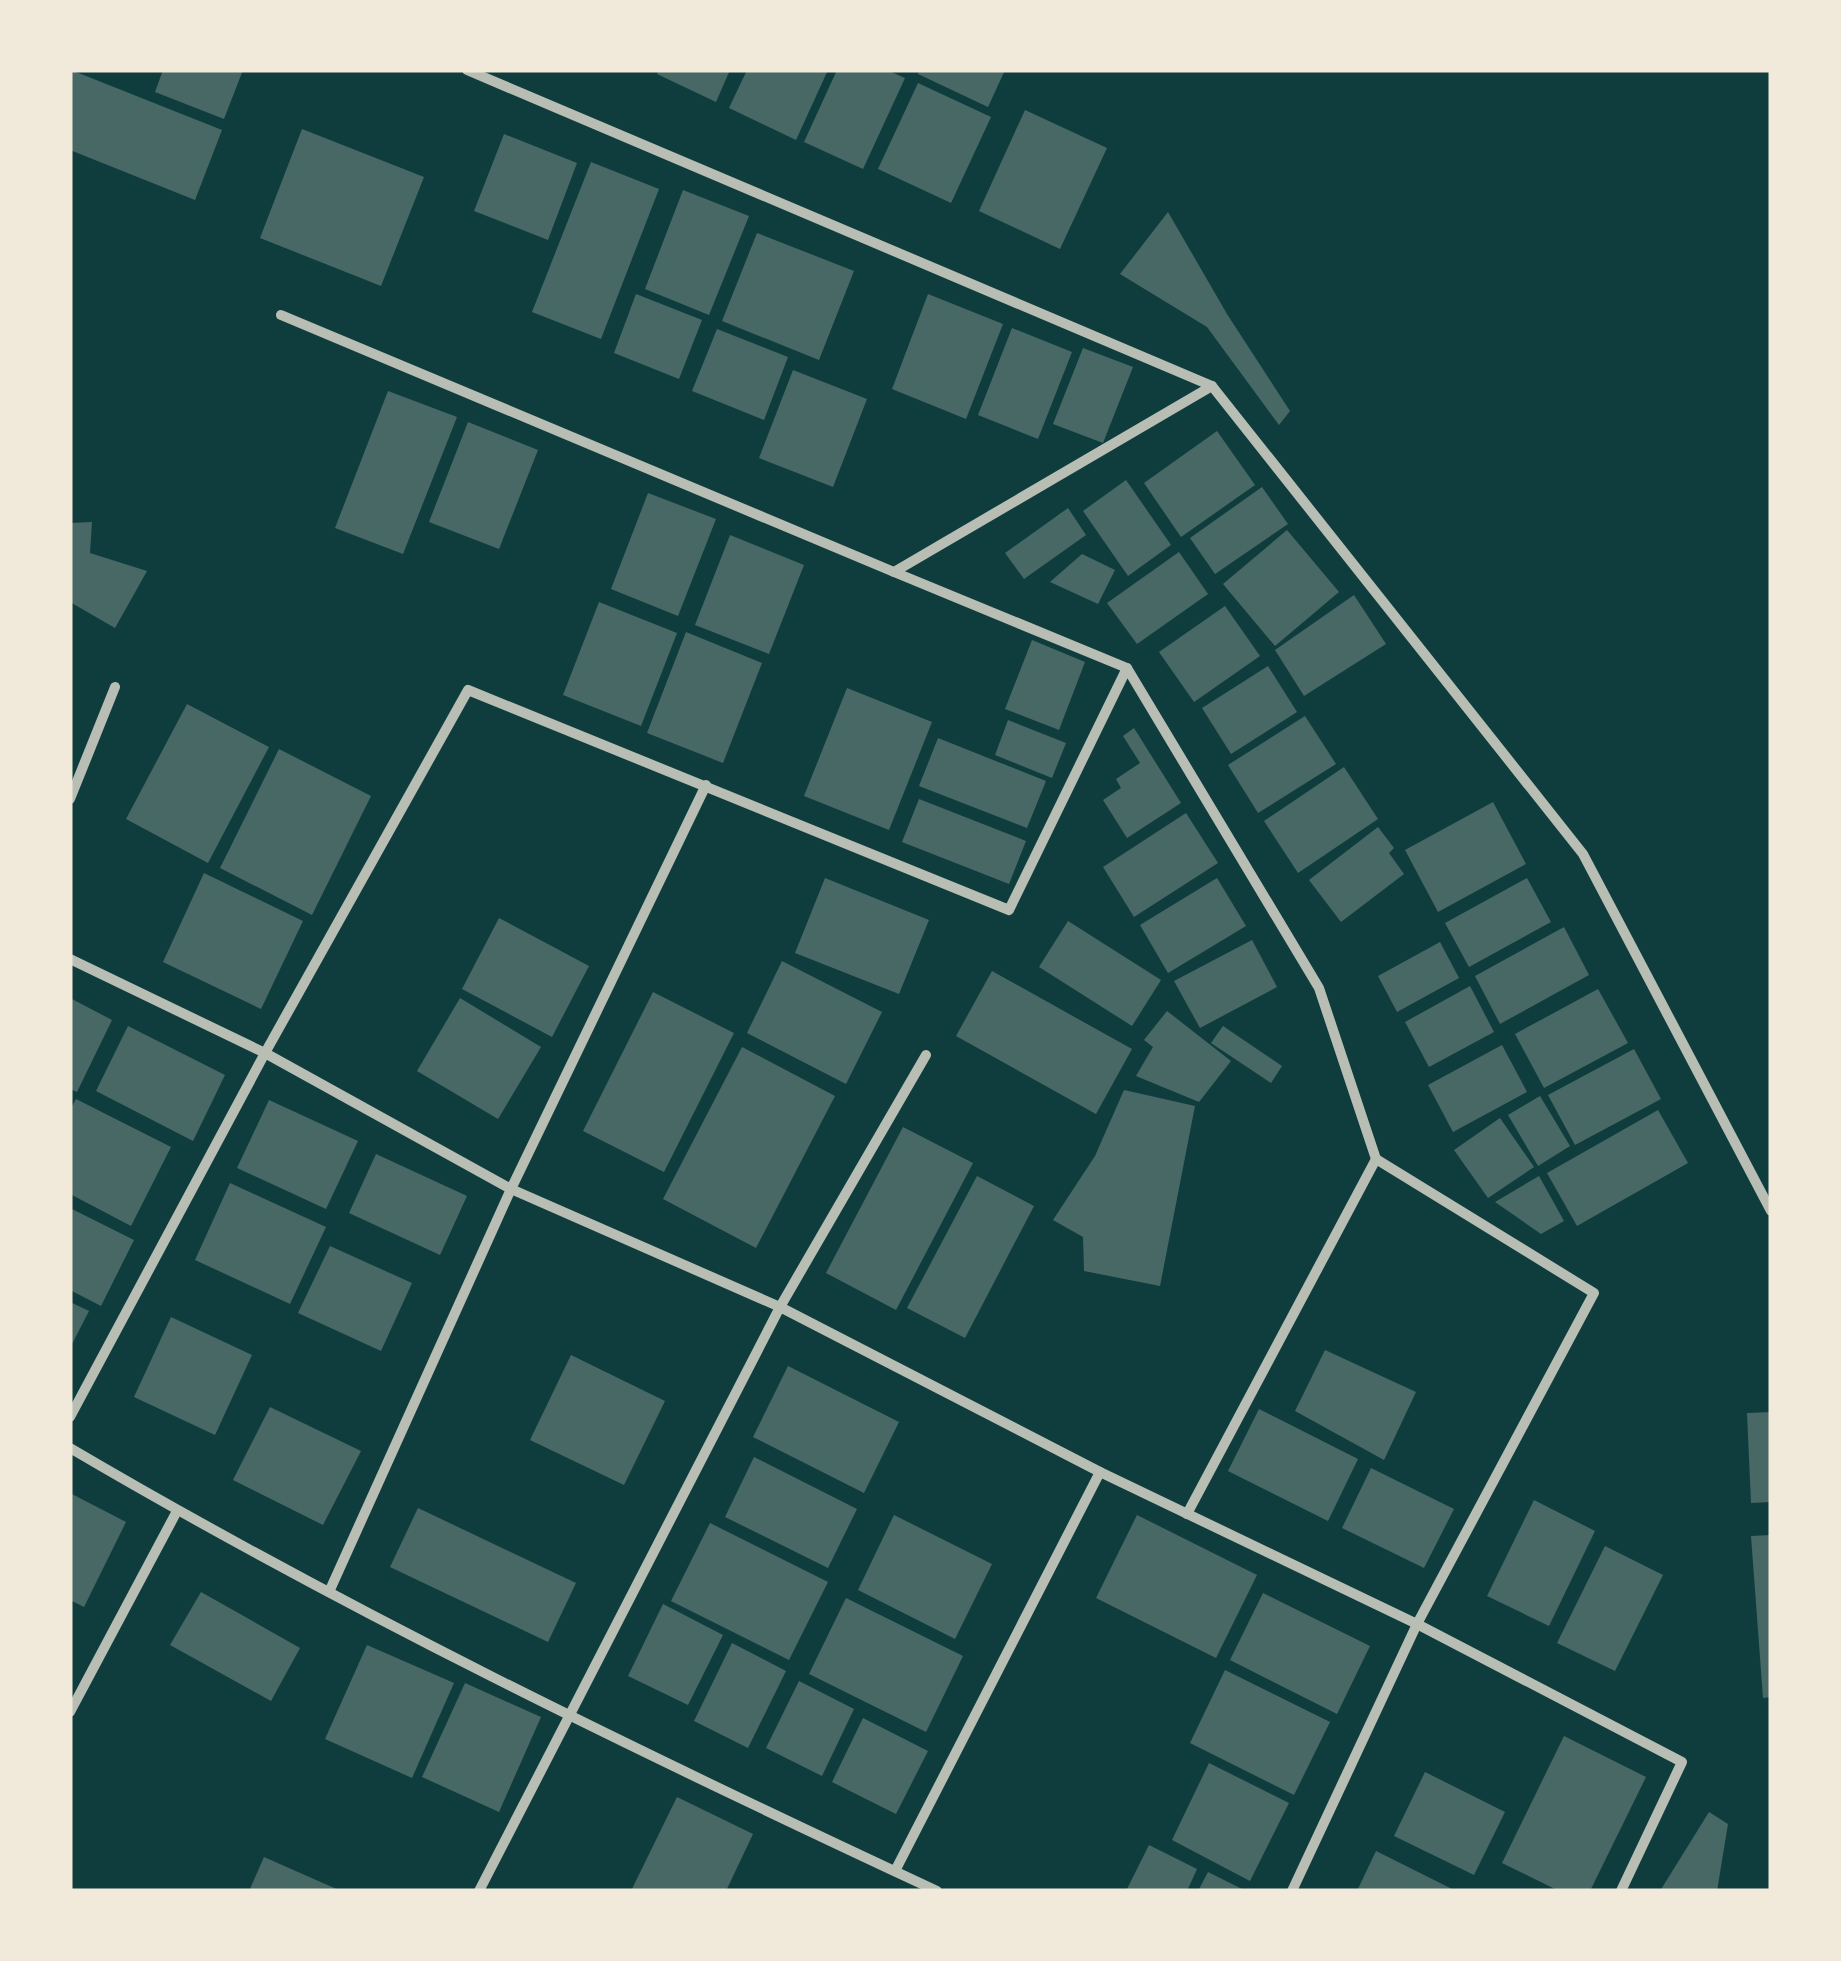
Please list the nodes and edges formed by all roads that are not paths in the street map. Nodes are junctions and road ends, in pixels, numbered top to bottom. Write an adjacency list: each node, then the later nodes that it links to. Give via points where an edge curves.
1 (467, 70): 3 (street)
2 (281, 315): 4 (street)
3 (1212, 386): 4 (street); 14 (street, via 1584,854)
4 (894, 572): 5 (street)
5 (1127, 668): 7 (street, via 1010,910); 12 (street, via 1319,988)
6 (115, 687): 8 (street)
7 (706, 785): 10 (street, via 468,690); 13 (street)
8 (70, 799)
9 (70, 959): 10 (street)
10 (264, 1054): 13 (street); 16 (street)
11 (926, 1055): 15 (street)
12 (1376, 1159): 20 (street); 22 (street, via 1594,1293)
13 (512, 1188): 15 (street); 21 (street)
14 (1771, 1211)
15 (780, 1307): 18 (street); 24 (street)
16 (70, 1417)
17 (70, 1448): 19 (street)
18 (1100, 1472): 20 (street); 25 (street)
19 (177, 1511): 21 (street); 23 (street)
20 (1187, 1514): 22 (street)
21 (329, 1592): 24 (street)
22 (1417, 1624): 28 (street); 29 (street, via 1682,1762)
23 (70, 1712)
24 (569, 1713): 25 (street); 26 (street)
25 (895, 1871): 27 (street)
26 (479, 1891)
27 (937, 1891)
28 (1292, 1891)
29 (1621, 1891)

